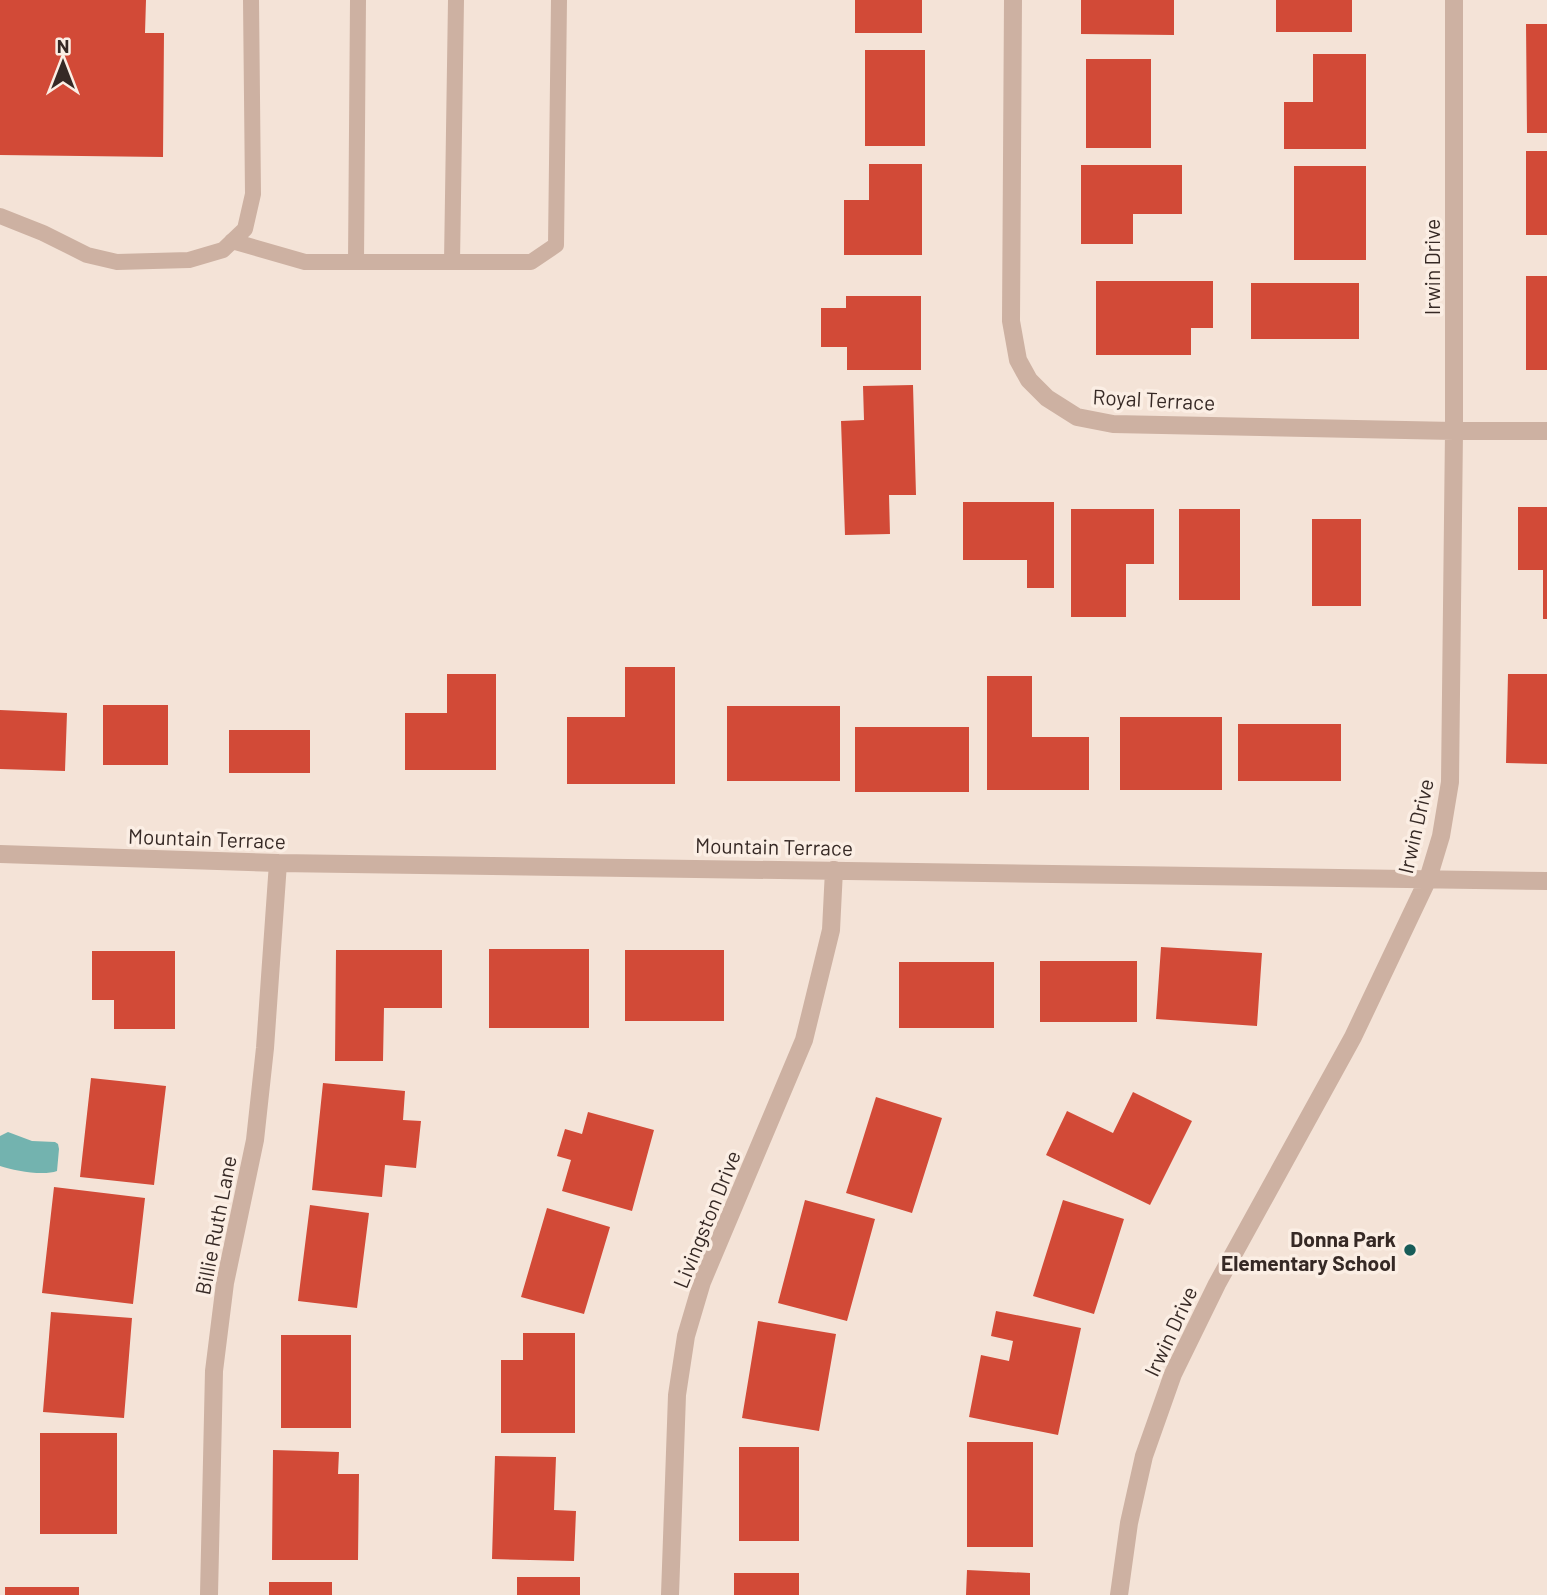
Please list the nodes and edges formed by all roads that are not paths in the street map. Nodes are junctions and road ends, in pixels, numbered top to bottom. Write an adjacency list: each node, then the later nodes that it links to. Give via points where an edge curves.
1 (251, 0): 8 (lane, via 253,194 245,229)
2 (358, 0): 9 (lane)
3 (456, 0): 10 (lane)
4 (559, 0): 10 (lane, via 556,245 531,262)
5 (1013, 0): 11 (street, Royal Terrace, via 1011,321 1018,360 1047,398 1077,417 1113,424)
6 (1454, 0): 11 (street, Irwin Drive)
7 (0, 216): 8 (lane, via 86,256 117,262 189,260 223,250)
8 (232, 241): 9 (lane, via 305,262)
9 (356, 262): 10 (lane)
10 (452, 262)
11 (1454, 431): 12 (street, Royal Terrace); 16 (street, Irwin Drive, via 1450,782)
12 (1547, 431)
13 (0, 853): 14 (street, Mountain Terrace)
14 (278, 863): 15 (street, Mountain Terrace); 18 (street, Billie Ruth Lane, via 254,1140 225,1283 214,1371)
15 (834, 870): 16 (street, Mountain Terrace); 19 (street, Livingston Drive, via 831,930 804,1040 702,1282 686,1336 677,1395)
16 (1428, 878): 17 (street, Mountain Terrace); 20 (street, Irwin Drive, via 1353,1037 1217,1284 1174,1374 1144,1456)
17 (1547, 881)
18 (208, 1595)
19 (670, 1595)
20 (1119, 1595)

